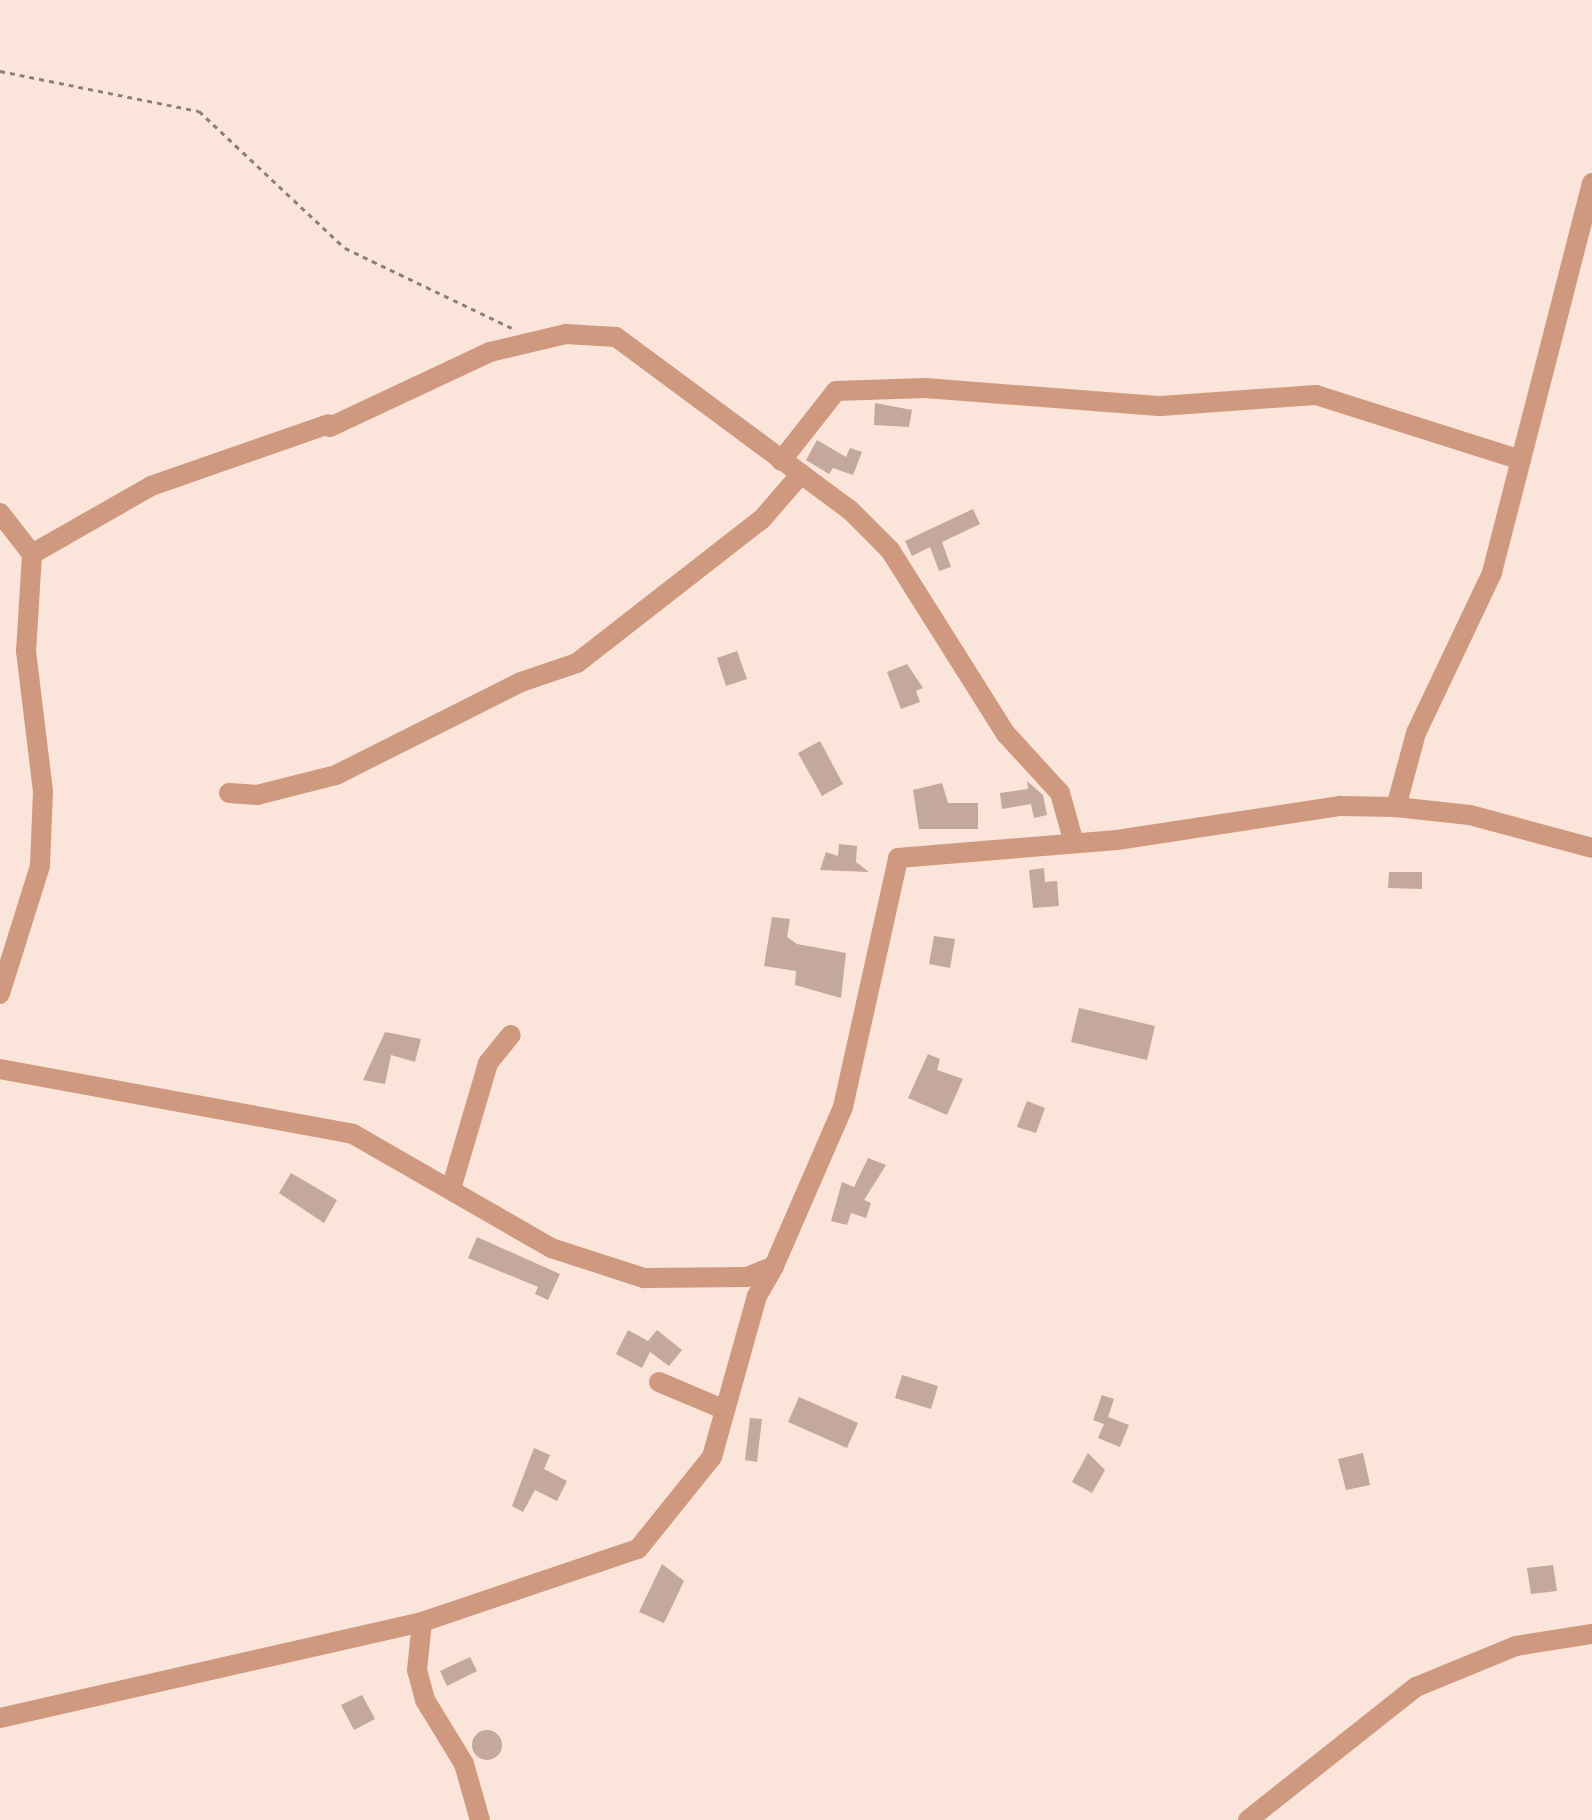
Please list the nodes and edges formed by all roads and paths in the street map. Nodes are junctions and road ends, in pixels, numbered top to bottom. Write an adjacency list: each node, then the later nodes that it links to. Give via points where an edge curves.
1 (0, 71): 3 (path, via 200,111 344,248 460,297)
2 (1592, 183): 4 (street)
3 (534, 342): 5 (street, via 616,337); 8 (street, via 451,366 330,426 151,486)
4 (1521, 460): 5 (street, via 1316,395 1161,406 925,388 836,391); 10 (street, via 1492,573 1416,733)
5 (780, 461): 6 (street)
6 (801, 474): 9 (street, via 762,519 577,662 520,682 336,775 258,795); 11 (street, via 850,510 918,585 1006,734 1060,792)
7 (0, 513): 8 (street)
8 (32, 554): 13 (street, via 26,650 43,791 40,866)
9 (229, 794)
10 (1396, 807): 11 (street, via 1340,806); 12 (street, via 1470,815)
11 (1074, 843): 17 (street, via 898,858 843,1107)
12 (1592, 848)
13 (0, 994)
14 (511, 1035): 16 (street, via 488,1063)
15 (0, 1069): 16 (street, via 353,1134)
16 (451, 1189): 17 (street, via 550,1248 644,1278 747,1277)
17 (774, 1266): 19 (street)
18 (659, 1382): 19 (street)
19 (724, 1409): 20 (street, via 712,1457 638,1549)
20 (422, 1622): 22 (street); 23 (street, via 416,1670 425,1700 464,1764)
21 (1592, 1634): 24 (street, via 1543,1638 1416,1687)
22 (0, 1718)
23 (480, 1820)
24 (1248, 1820)

